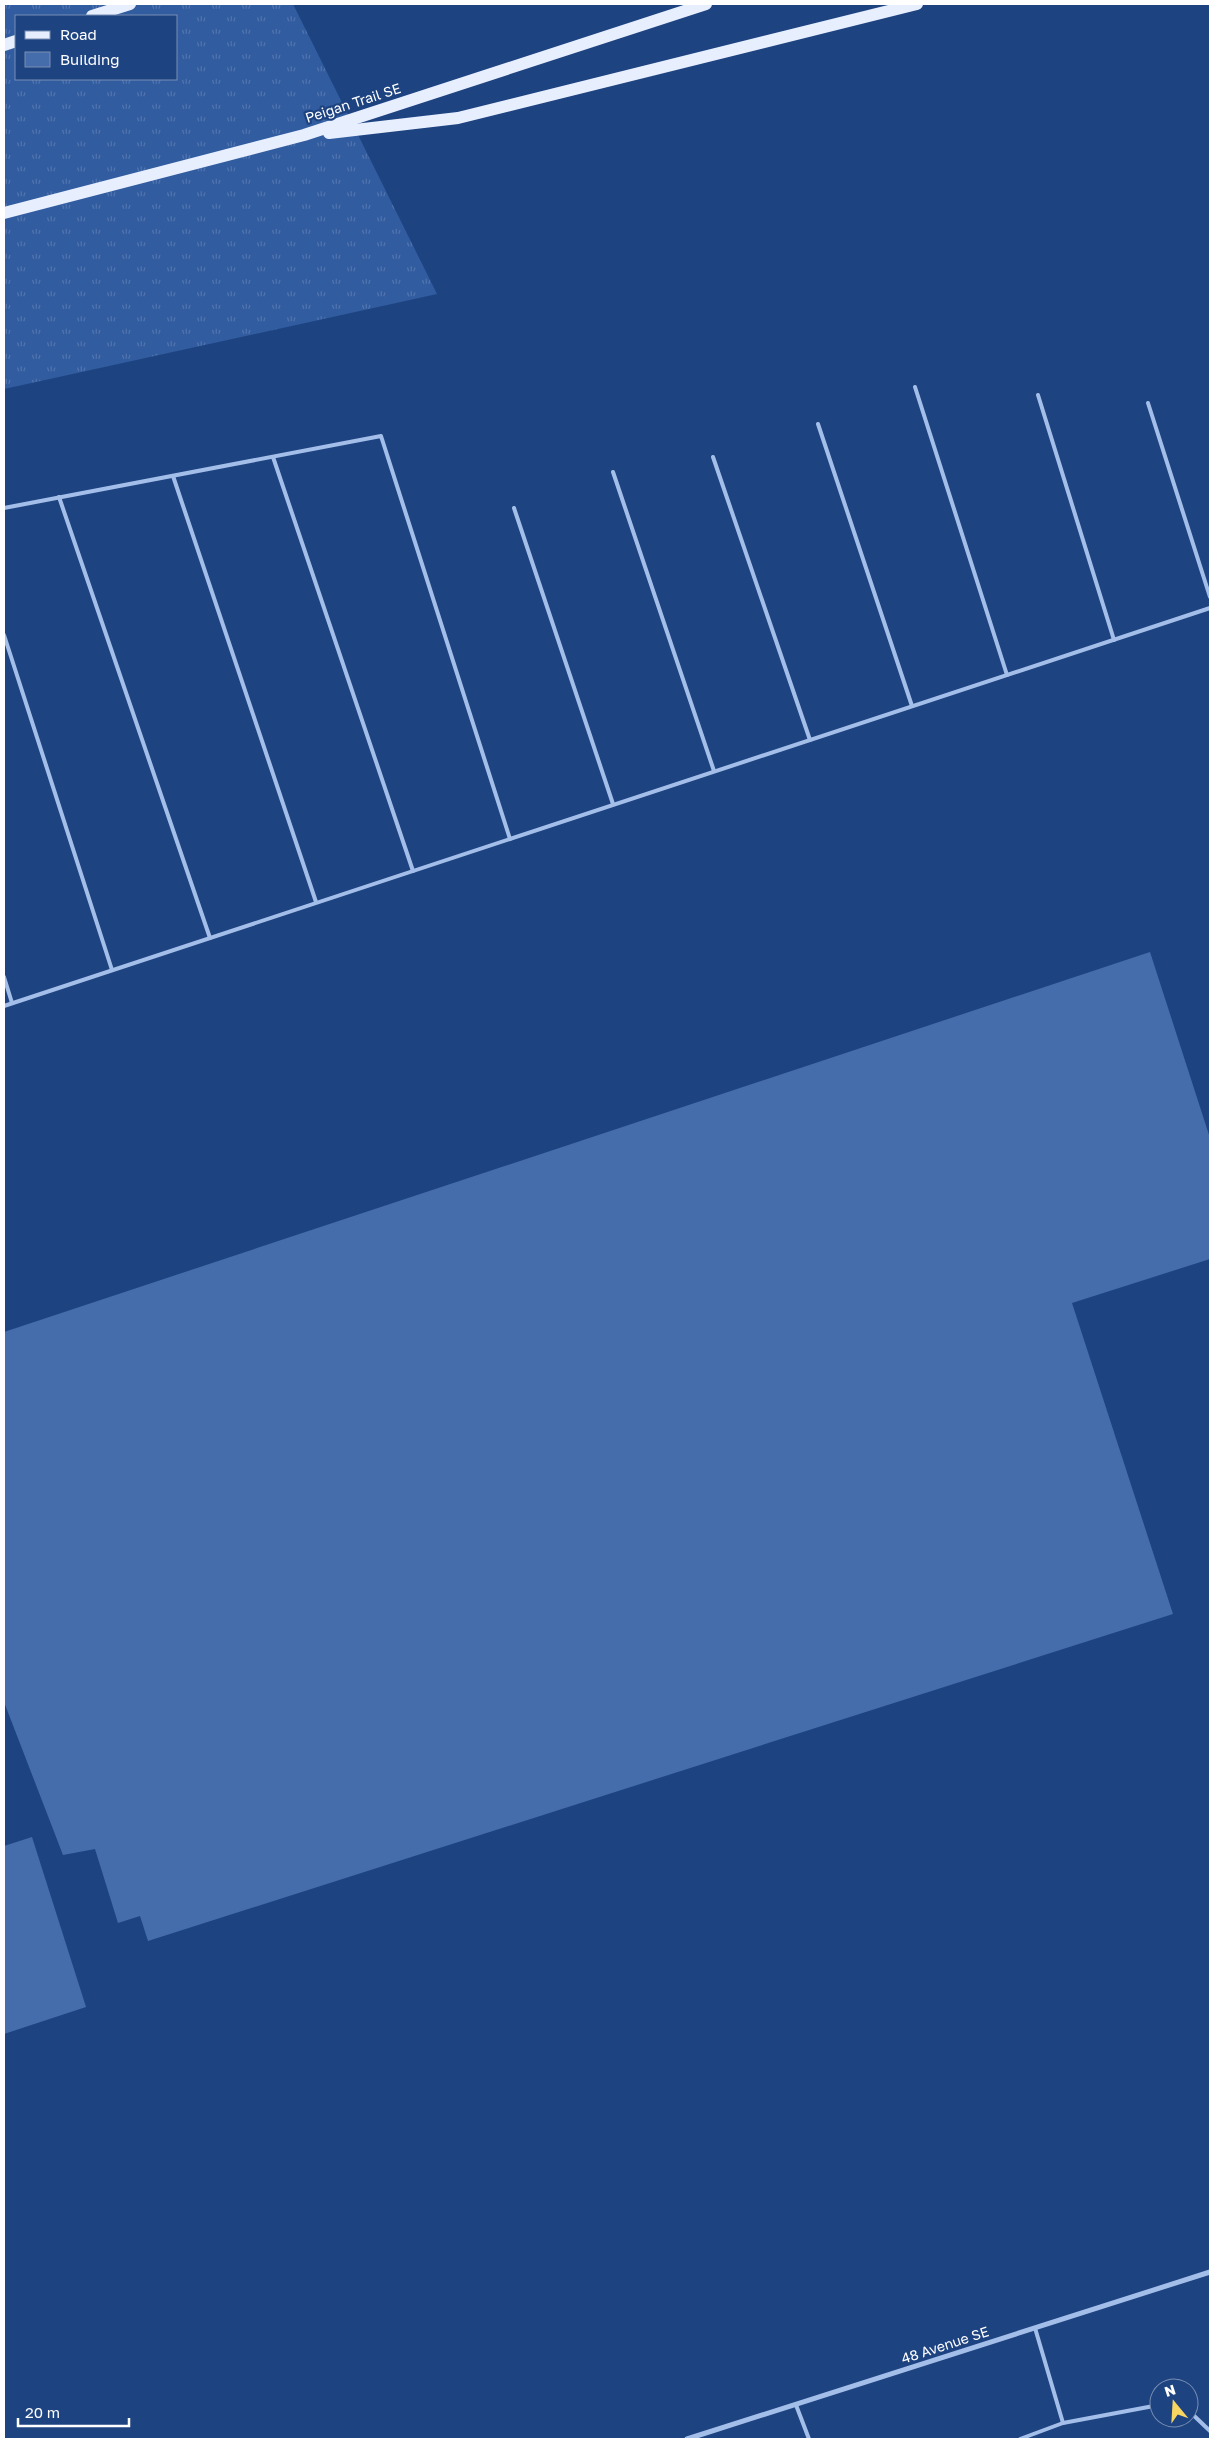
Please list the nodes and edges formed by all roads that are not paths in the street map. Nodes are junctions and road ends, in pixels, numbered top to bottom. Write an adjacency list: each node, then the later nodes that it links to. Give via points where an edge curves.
1 (130, 4): 4 (main road)
2 (706, 4): 5 (main road, Peigan Trail SE)
3 (917, 4): 5 (main road, via 458,118)
4 (95, 15)
5 (304, 135): 6 (main road, Peigan Trail SE)
6 (4, 213)
7 (915, 387): 22 (lane)
8 (1038, 395): 21 (lane)
9 (1148, 403): 18 (lane)
10 (818, 424): 23 (lane)
11 (273, 457): 14 (lane); 27 (lane, via 381,436); 28 (lane)
12 (713, 458): 24 (lane)
13 (613, 472): 25 (lane)
14 (173, 476): 15 (lane); 29 (lane)
15 (59, 497): 16 (lane); 30 (lane)
16 (4, 508)
17 (514, 508): 26 (lane)
18 (1210, 597)
19 (1210, 608): 21 (lane)
20 (4, 635): 31 (lane)
21 (1114, 640): 22 (lane)
22 (1007, 675): 23 (lane)
23 (912, 706): 24 (lane)
24 (810, 740): 25 (lane)
25 (714, 771): 26 (lane)
26 (613, 804): 27 (lane)
27 (510, 839): 28 (lane)
28 (414, 871): 29 (lane)
29 (316, 902): 30 (lane)
30 (210, 938): 31 (lane)
31 (112, 970): 33 (lane)
32 (4, 978): 33 (lane)
33 (12, 1003): 34 (lane)
34 (4, 1006)
35 (1210, 2272): 36 (street, 48 Avenue SE)
36 (1035, 2328): 37 (street, 48 Avenue SE); 40 (lane)
37 (796, 2405): 42 (street, 48 Avenue SE); 43 (lane)
38 (1149, 2406): 40 (lane)
39 (1199, 2421): 41 (lane)
40 (1063, 2423): 44 (lane)
41 (1210, 2431)
42 (687, 2439)
43 (809, 2439)
44 (1020, 2439)

